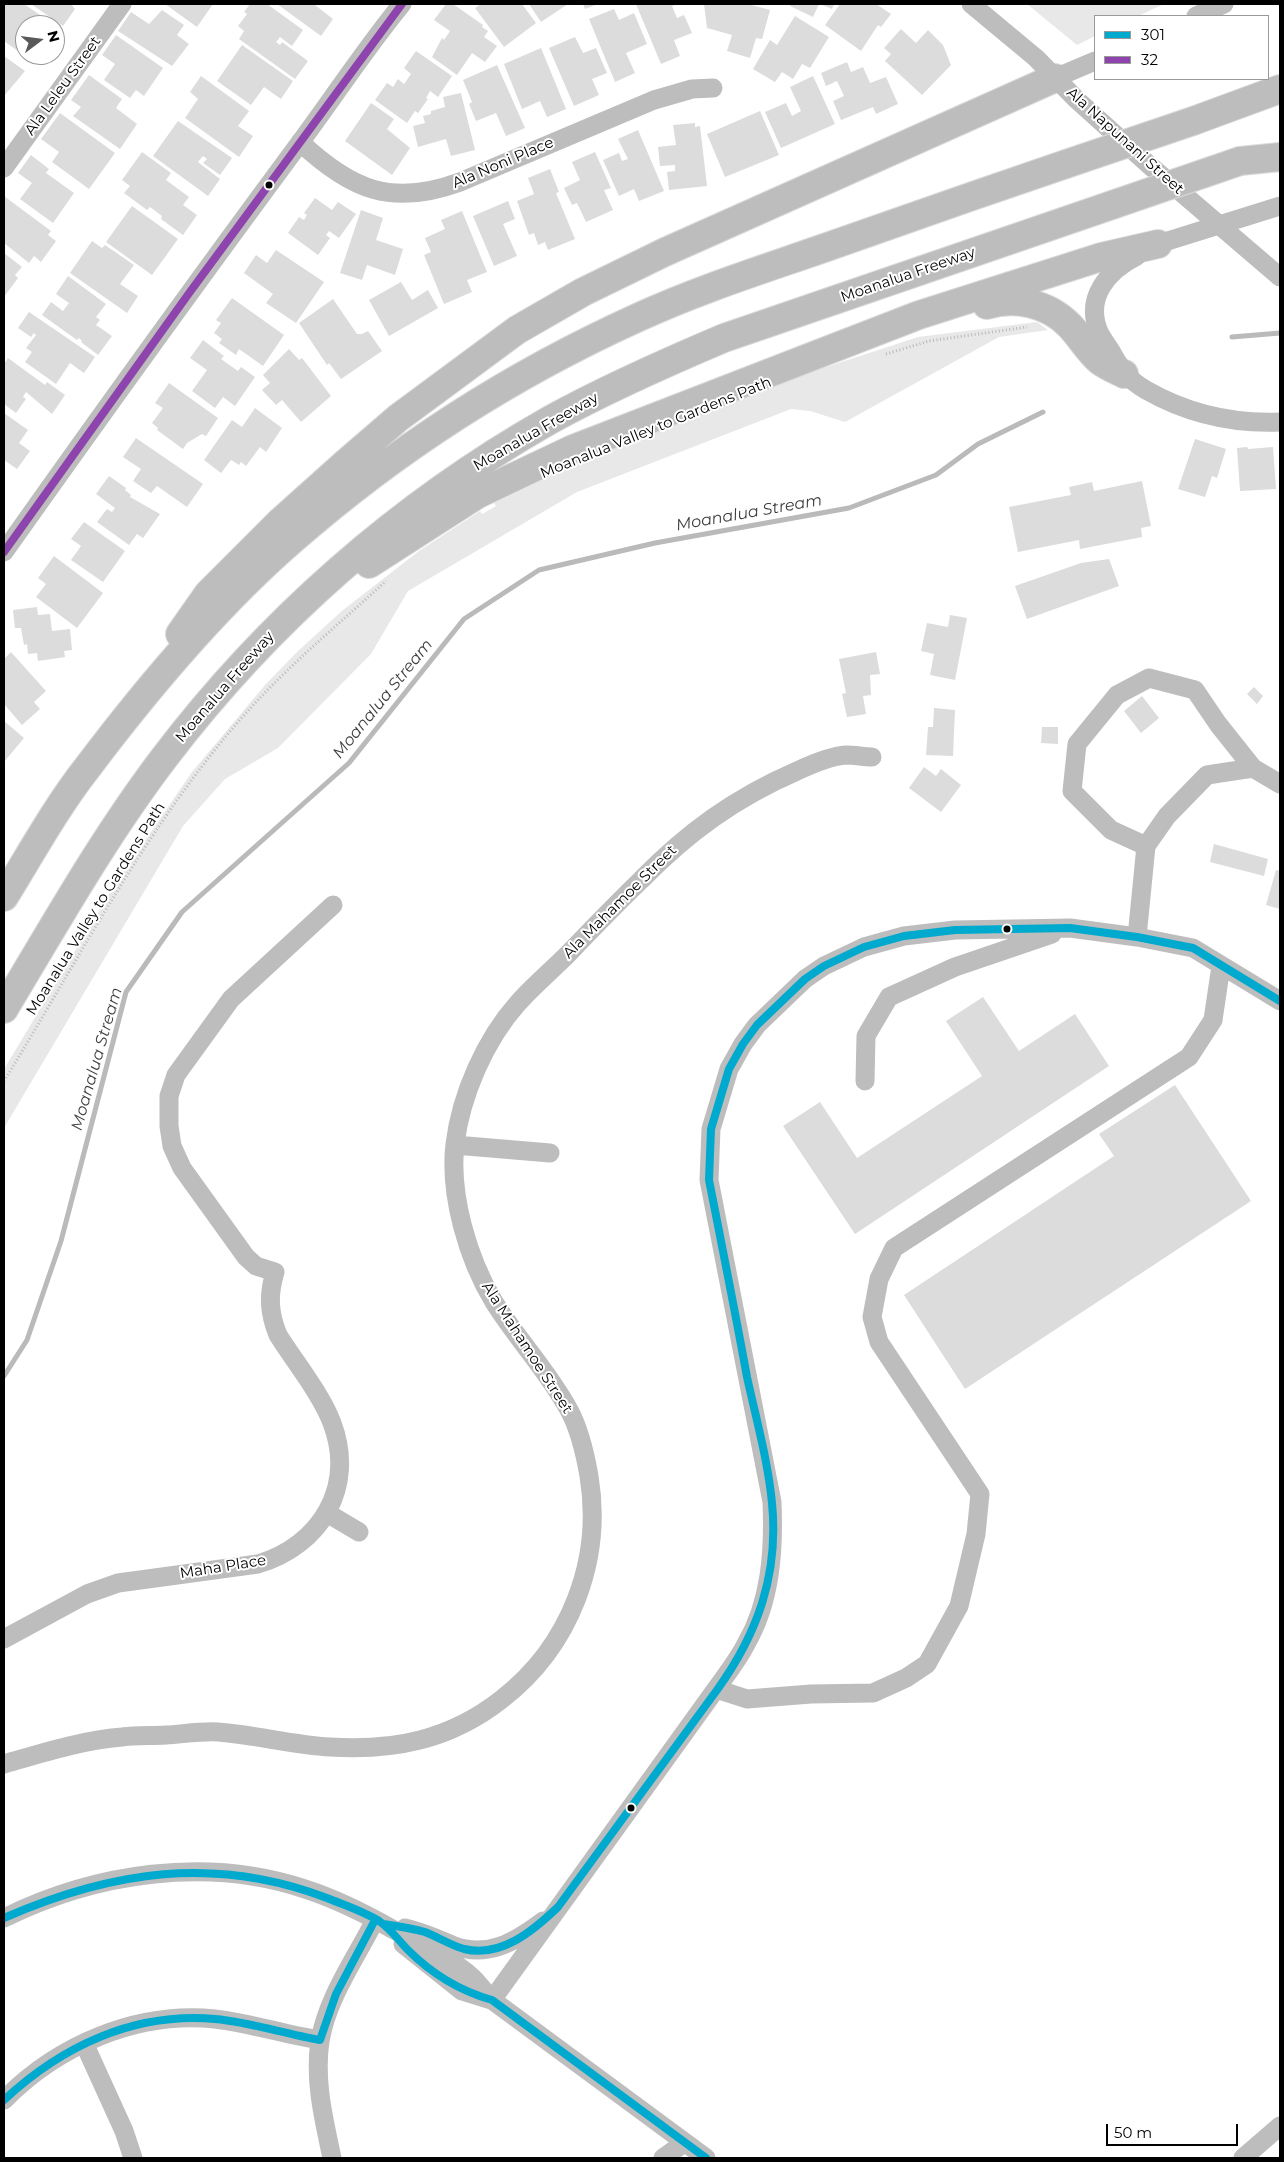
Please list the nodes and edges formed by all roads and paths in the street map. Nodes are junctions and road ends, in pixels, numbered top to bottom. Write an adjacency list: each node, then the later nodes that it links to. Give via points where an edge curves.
1 (122, 4): 12 (street, Ala Leleu Street)
2 (402, 4): 10 (street, via 370,42)
3 (970, 4): 7 (street, Ala Napunani Street, via 1036,58)
4 (1224, 4): 5 (street)
5 (1198, 15)
6 (1094, 60): 7 (street)
7 (1055, 78): 15 (street, Ala Napunani Street, via 1148,164); 28 (highway, via 583,292 517,330 463,368 346,463 279,523 208,594)
8 (713, 88): 10 (street, Ala Noni Place, via 692,89 654,100 460,182 417,194 392,194 347,180)
9 (1280, 89): 28 (highway, bridge, via 702,291 582,344 470,406 364,481 291,541 198,634)
10 (300, 142): 23 (street)
11 (1280, 157): 25 (highway, Moanalua Freeway, bridge, via 1240,161 724,338 627,380 548,421 441,490 338,570)
12 (4, 168)
13 (1280, 206): 14 (street, bridge)
14 (1158, 244): 17 (highway, via 1101,257 920,315); 19 (street, via 1119,265 1107,276 1098,294 1098,330)
15 (1280, 277)
16 (1029, 326): 18 (path, via 929,341)
17 (846, 343): 19 (highway, via 997,302 1020,301 1052,312 1069,325 1100,360); 25 (highway, via 614,432 526,470 478,494)
18 (884, 354)
19 (1124, 374): 21 (street, via 1144,389 1194,412)
20 (1280, 416): 21 (street)
21 (1261, 422): 22 (street)
22 (1280, 422)
23 (4, 552)
24 (394, 576): 38 (path, Moanalua Valley to Gardens Path, via 270,688 196,775 139,855)
25 (288, 616): 37 (highway, Moanalua Freeway, via 204,708 137,794)
26 (872, 757): 40 (street, Ala Mahamoe Street, via 844,755 815,763 773,782 721,811 670,850 509,1013 477,1067)
27 (1254, 768): 29 (street); 30 (street, via 1207,774 1167,816); 30 (street, via 1195,690 1149,678 1117,695 1077,744 1072,791 1111,830)
28 (85, 770): 31 (highway)
29 (1280, 784)
30 (1146, 846): 34 (street)
31 (4, 897)
32 (333, 905): 42 (street, Maha Place, via 231,999 176,1075 170,1090 170,1136 182,1168 246,1257 256,1266 275,1272 269,1297 273,1323 324,1408 337,1437 339,1476)
33 (1070, 928): 34 (street); 39 (street, via 955,967 889,997 866,1036); 45 (street, via 955,930 904,936 864,947 824,966 789,993 757,1025 729,1069 711,1128 709,1180 766,1467 773,1536 759,1616 747,1644)
34 (1137, 937): 35 (street, via 1193,948)
35 (1221, 966): 36 (street); 45 (street, via 1212,1020 1189,1057 894,1248 879,1279 872,1317 879,1342 980,1494 976,1534 959,1606 927,1664 873,1693 747,1699)
36 (1280, 1001)
37 (4, 1009)
38 (4, 1081)
39 (865, 1081)
40 (454, 1145): 41 (street); 46 (street, Ala Mahamoe Street, via 460,1215 474,1261 496,1305 567,1407 578,1429 588,1474 592,1523 587,1569 572,1612 548,1651 533,1671 500,1701 421,1742 331,1748 218,1732 196,1732 119,1737 61,1748)
41 (550, 1153)
42 (327, 1513): 43 (street); 44 (street, Maha Place, via 309,1536 272,1560 118,1583 87,1594)
43 (359, 1532)
44 (4, 1639)
45 (716, 1690): 47 (street)
46 (4, 1764)
47 (558, 1907): 49 (street, via 525,1934 492,1950 472,1950 424,1932); 50 (street)
48 (4, 1918): 49 (street, via 70,1890 130,1876 185,1872 275,1881 332,1899)
49 (379, 1921): 50 (street, via 411,1953 462,1990); 51 (street, via 336,1994)
50 (492, 2000): 55 (street)
51 (320, 2040): 52 (street, via 213,2019 144,2023); 57 (street, via 319,2090)
52 (84, 2043): 53 (street, via 39,2068); 56 (street)
53 (4, 2100)
54 (1280, 2126): 60 (street)
55 (684, 2143): 58 (street); 59 (street)
56 (134, 2158)
57 (332, 2158)
58 (663, 2158)
59 (706, 2158)
60 (1243, 2158)

